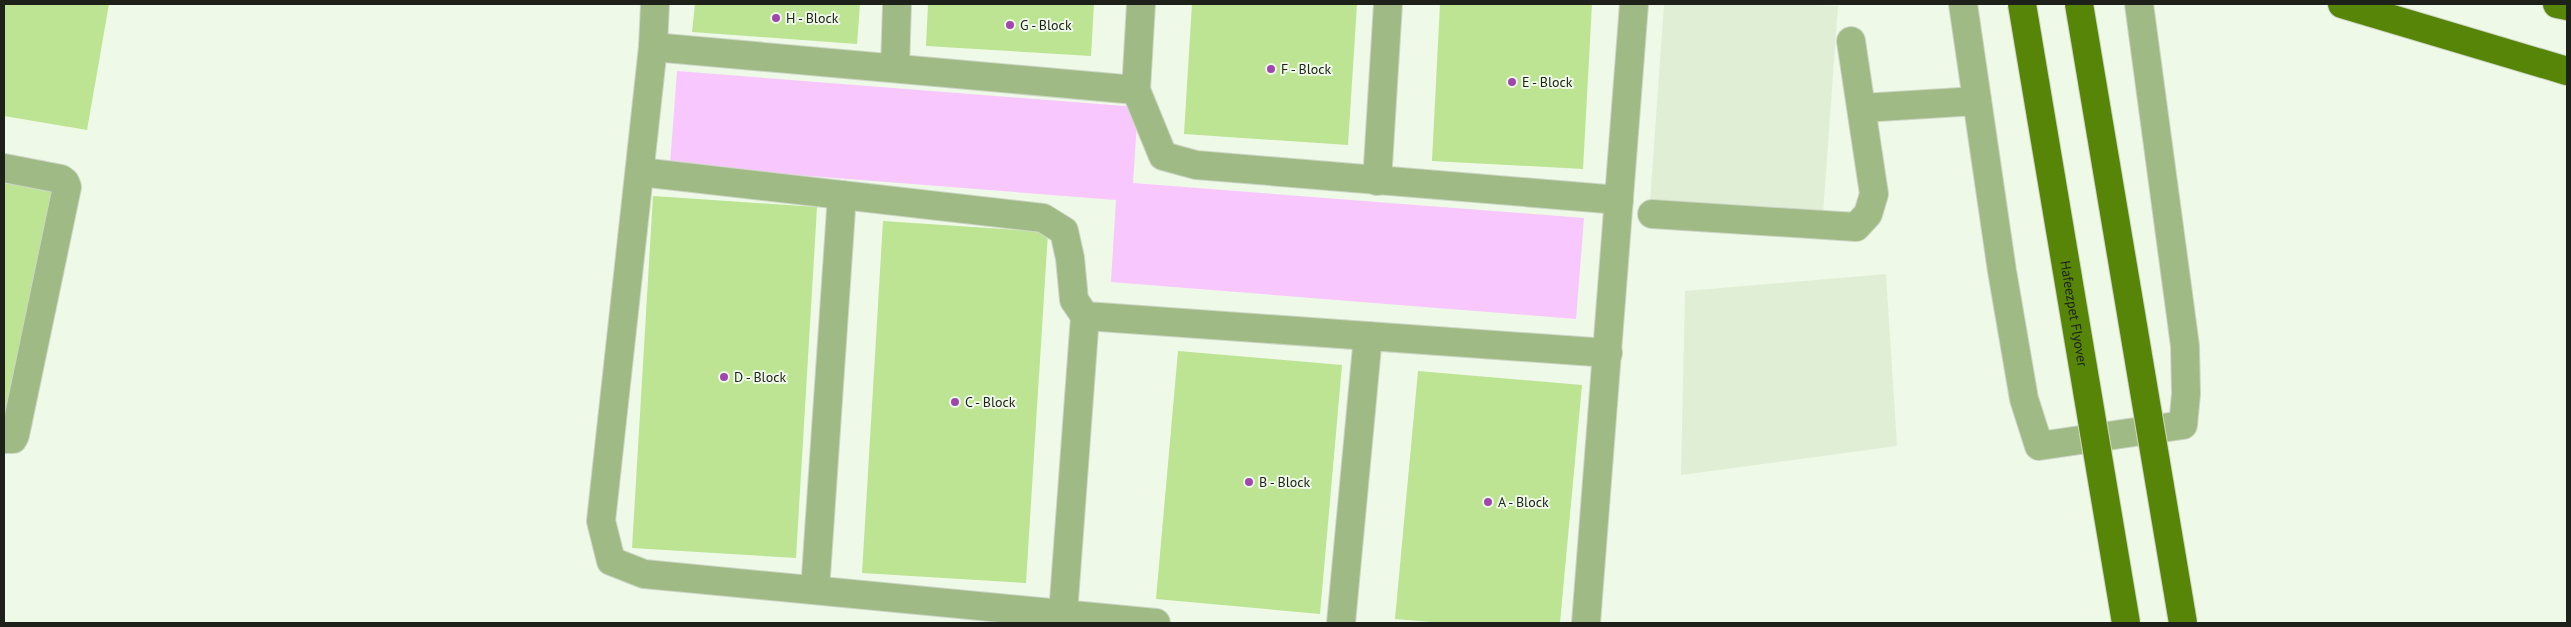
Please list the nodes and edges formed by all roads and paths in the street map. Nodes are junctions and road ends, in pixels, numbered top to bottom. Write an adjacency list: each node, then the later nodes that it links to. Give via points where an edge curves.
1 (655, 4): 14 (street)
2 (897, 4): 15 (street)
3 (1141, 4): 17 (street)
4 (1388, 4): 22 (street)
5 (1634, 4): 24 (street)
6 (1964, 4): 18 (street)
7 (2022, 4): 35 (main road, Hafeezpet Flyover, bridge)
8 (2079, 4): 36 (main road, bridge)
9 (2140, 4): 18 (street, via 2186,346 2183,425 2040,446 2024,399)
10 (2342, 4): 16 (main road)
11 (2557, 4): 12 (main road)
12 (2567, 6)
13 (1851, 41): 19 (street)
14 (653, 47): 15 (street); 21 (street)
15 (895, 68): 17 (street)
16 (2567, 71)
17 (1136, 90): 22 (street, via 1163,156 1196,165)
18 (1977, 101): 19 (street)
19 (1862, 108): 25 (street, via 1874,194 1868,214 1856,227)
20 (4, 168): 29 (street, via 61,179 68,188 15,435 13,439)
21 (640, 172): 23 (street); 30 (street, via 601,521 611,561 644,574)
22 (1378, 180): 24 (street)
23 (842, 195): 26 (street, via 1042,218 1064,231 1074,300); 30 (street)
24 (1619, 200): 28 (street)
25 (1652, 214)
26 (1086, 316): 27 (street); 31 (street)
27 (1368, 336): 28 (street); 33 (street)
28 (1608, 353): 34 (street)
29 (4, 439)
30 (815, 590): 31 (street)
31 (1063, 614): 32 (street)
32 (1156, 623)
33 (1342, 623)
34 (1586, 623)
35 (2126, 623)
36 (2183, 623)

